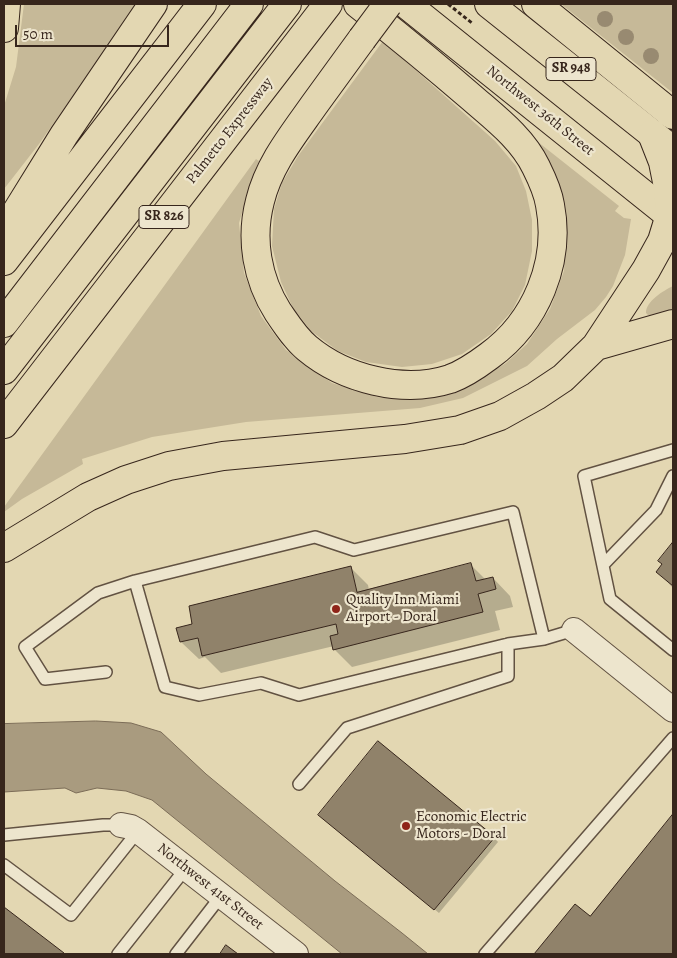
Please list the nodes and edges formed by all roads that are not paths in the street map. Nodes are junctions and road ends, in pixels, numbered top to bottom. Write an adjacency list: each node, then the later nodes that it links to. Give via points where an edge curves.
1 (6, 4): 12 (main road)
2 (153, 4): 17 (main road, via 64,135)
3 (202, 4): 18 (main road)
4 (249, 4): 19 (main road)
5 (287, 4): 22 (main road)
6 (358, 4): 7 (main road, bridge, via 452,80 506,128 536,166 550,202 552,239 549,262 532,310 498,350 480,363 450,379 426,383 398,384 366,378 333,365 312,352 295,336 267,291 260,274 255,241 260,200 274,164 294,133 362,39)
7 (388, 4)
8 (406, 4): 16 (main road, Northwest 36th Street)
9 (490, 4): 14 (main road, SR 948)
10 (536, 4): 13 (main road)
11 (326, 7): 23 (main road, Palmetto Expressway / SR 826)
12 (4, 28)
13 (673, 115)
14 (652, 134): 15 (main road); 16 (main road, via 663,162)
15 (673, 151)
16 (671, 216): 21 (main road, via 646,270)
17 (4, 232)
18 (4, 261)
19 (4, 324)
20 (673, 324): 21 (main road)
21 (596, 346): 26 (main road, via 563,378 536,396 500,416 460,430 405,439 223,456 169,466 88,497)
22 (4, 370)
23 (4, 424)
24 (673, 450): 27 (lane, via 584,476)
25 (673, 476): 27 (lane, via 656,510)
26 (4, 548)
27 (603, 565): 32 (lane, via 610,599)
28 (135, 581): 30 (lane, via 316,536 354,550 513,512); 31 (lane, via 165,687 199,695 262,682 298,695); 33 (lane, via 98,593 25,647 45,679)
29 (574, 630): 30 (lane); 34 (street)
30 (544, 639): 31 (lane)
31 (508, 644): 36 (lane, via 508,676 347,728)
32 (673, 650)
33 (106, 672)
34 (673, 710)
35 (673, 738): 45 (lane)
36 (299, 784)
37 (130, 828): 38 (lane, via 103,825); 39 (lane, via 71,916); 40 (street, Northwest 41st Street)
38 (4, 835)
39 (4, 865)
40 (186, 868): 41 (street, Northwest 41st Street); 42 (lane)
41 (221, 896): 43 (lane); 44 (street, Northwest 41st Street)
42 (118, 954)
43 (176, 954)
44 (296, 954)
45 (485, 954)

